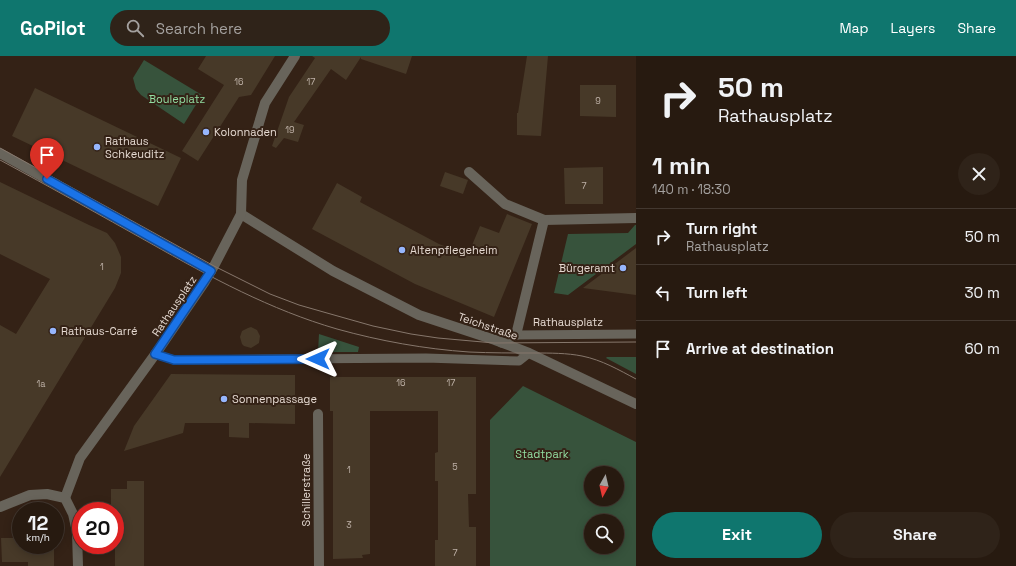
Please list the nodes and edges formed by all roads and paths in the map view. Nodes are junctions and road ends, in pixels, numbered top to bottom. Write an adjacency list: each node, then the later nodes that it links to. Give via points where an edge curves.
1 (296, 56): 4 (street, via 265,103 242,180)
2 (0, 153): 7 (street)
3 (469, 172): 6 (street, via 505,204)
4 (241, 214): 7 (street, Rathausplatz); 10 (street, Teichstraße, via 334,271 418,315)
5 (636, 218): 6 (street)
6 (544, 220): 9 (street)
7 (211, 271): 12 (street, Rathausplatz)
8 (636, 334): 9 (lane, Rathausplatz)
9 (516, 335): 10 (lane, Rathausplatz)
10 (501, 343): 11 (street, Teichstraße)
11 (529, 353): 12 (lane, via 519,361 426,358 174,360); 13 (street, Teichstraße)
12 (155, 354): 15 (street, Rathausplatz, via 80,458)
13 (636, 404)
14 (318, 414): 18 (street, Schillerstraße)
15 (64, 498): 16 (street, via 48,494 30,495); 17 (street, via 73,514 77,532)
16 (0, 508)
17 (78, 566)
18 (319, 566)

